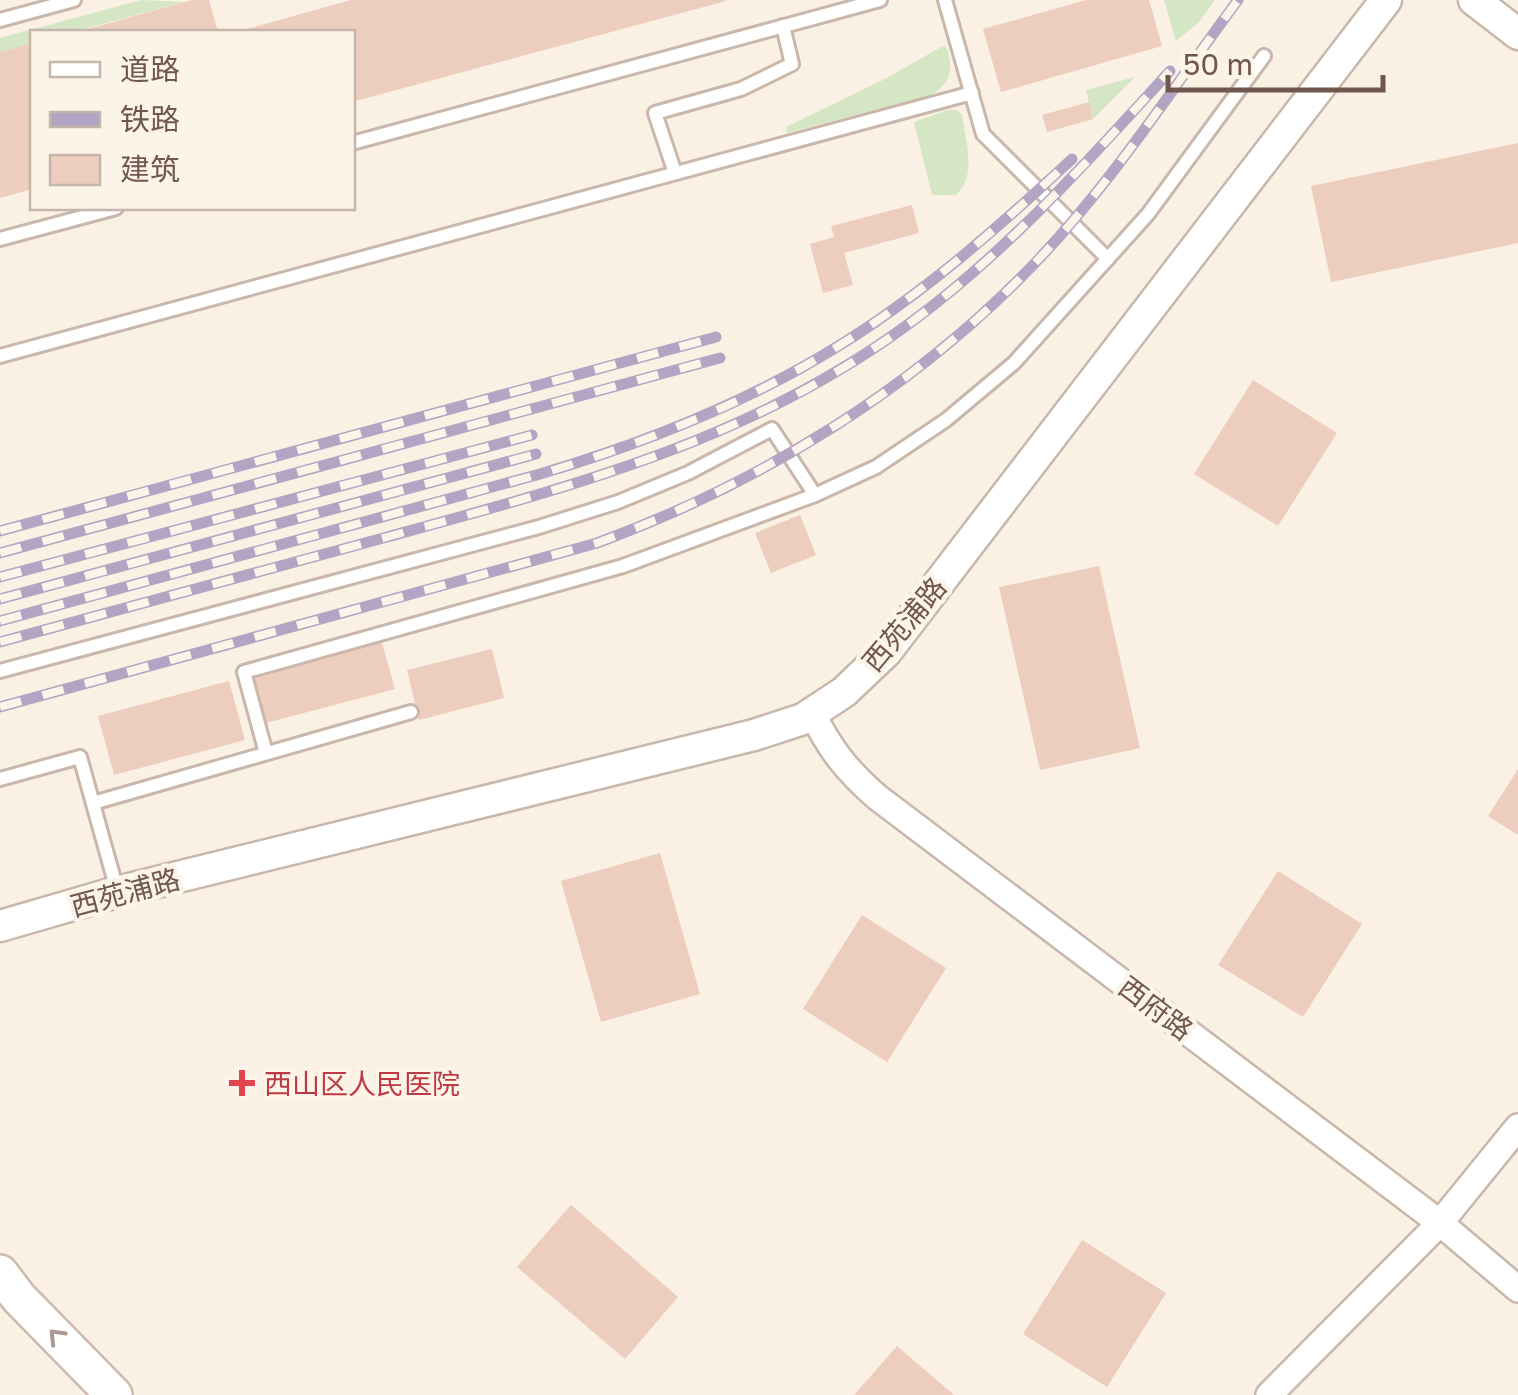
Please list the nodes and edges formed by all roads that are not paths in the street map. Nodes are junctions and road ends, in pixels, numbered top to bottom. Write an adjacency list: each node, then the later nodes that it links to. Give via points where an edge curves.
1 (74, 0): 6 (lane)
2 (880, 0): 7 (lane)
3 (945, 0): 10 (lane)
4 (1386, 0): 20 (street, 西苑浦路, via 886,652)
5 (1487, 4): 8 (street)
6 (0, 20)
7 (783, 26): 11 (lane); 12 (lane, via 792,64 742,89 655,113)
8 (1518, 34)
9 (1264, 56): 15 (lane)
10 (972, 93): 12 (lane); 15 (lane, via 984,134)
11 (355, 142)
12 (675, 173): 16 (lane)
13 (109, 210): 14 (lane)
14 (0, 239)
15 (1108, 260): 17 (lane, via 1014,363 946,420 876,467)
16 (0, 356)
17 (815, 495): 18 (lane, via 772,429 688,473 570,517); 21 (lane, via 623,566 244,672)
18 (0, 671)
19 (411, 712): 21 (lane)
20 (812, 713): 24 (street, 西苑浦路, via 754,734); 27 (street, 西府路, via 830,749 876,797)
21 (266, 754): 23 (lane)
22 (0, 779): 23 (lane, via 80,757)
23 (94, 803): 24 (lane)
24 (118, 892): 25 (street, 西苑浦路)
25 (0, 926)
26 (1518, 1127): 27 (street)
27 (1440, 1223): 29 (street, 西府路); 31 (street)
28 (0, 1274): 30 (main road, one-way to 28)
29 (1518, 1289)
30 (114, 1395)
31 (1269, 1395)

